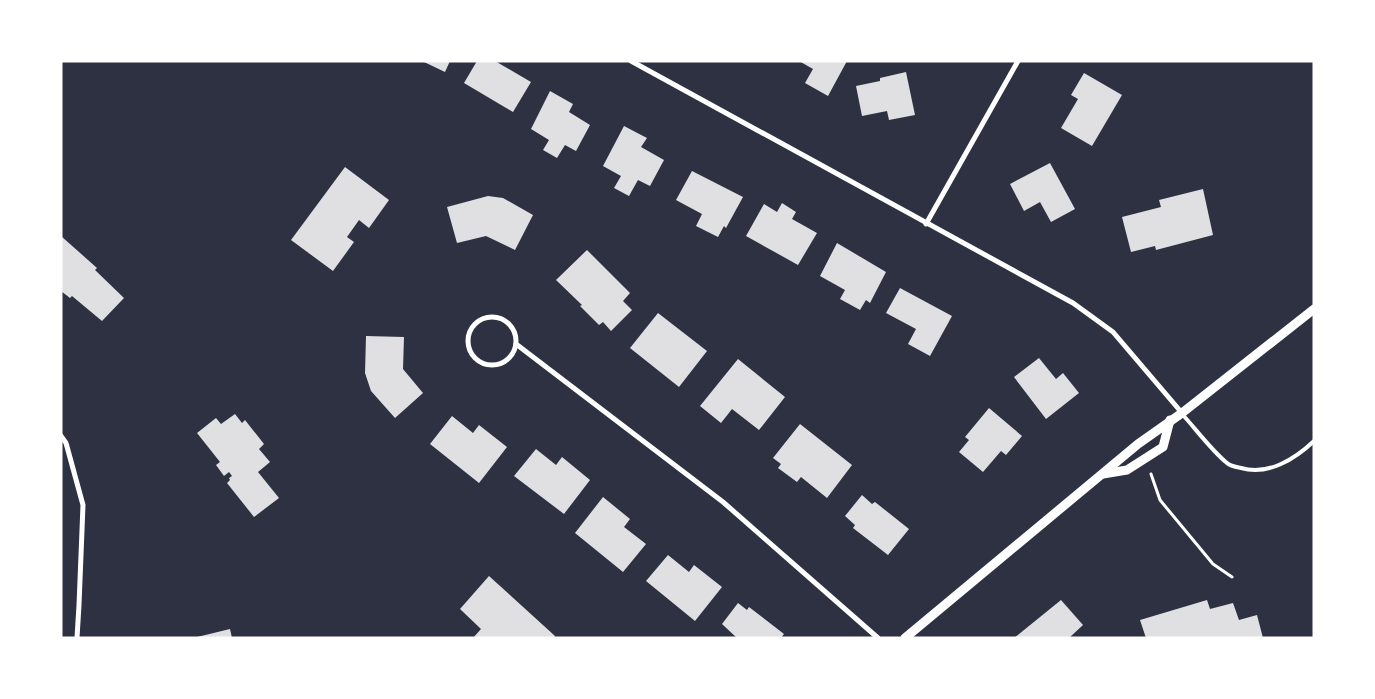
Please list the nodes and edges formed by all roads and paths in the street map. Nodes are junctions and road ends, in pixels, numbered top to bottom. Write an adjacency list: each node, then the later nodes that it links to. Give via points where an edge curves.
1 (632, 61): 3 (street)
2 (1018, 61): 3 (street)
3 (926, 224): 6 (street, via 1073,303 1113,332)
4 (1314, 309): 6 (street)
5 (516, 344): 5 (street, via 510,325 492,317 474,325 468,344 476,359 489,364 506,361); 14 (street, via 723,502)
6 (1182, 413): 7 (street); 9 (lane, via 1228,464 1246,469 1262,470 1279,465)
7 (1170, 420): 11 (street); 11 (street, via 1163,447 1127,470)
8 (61, 436): 13 (street, via 66,443 82,505)
9 (1314, 441)
10 (1150, 471): 12 (path, via 1160,500 1213,564)
11 (1102, 474): 15 (street)
12 (1232, 577)
13 (77, 638)
14 (878, 638)
15 (905, 638)

